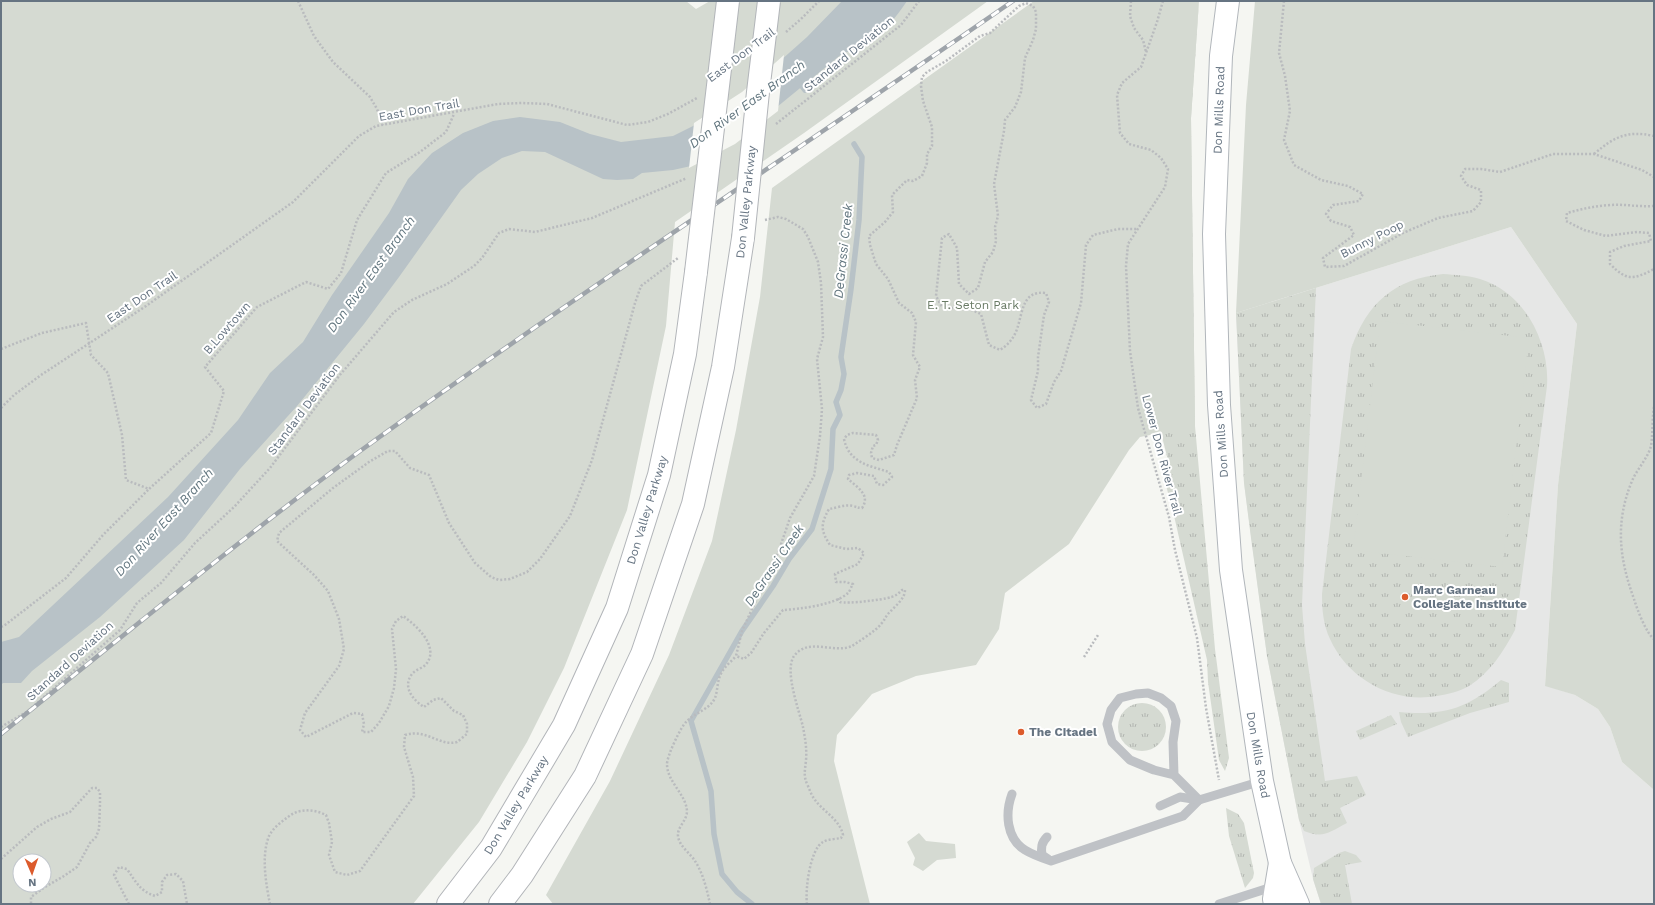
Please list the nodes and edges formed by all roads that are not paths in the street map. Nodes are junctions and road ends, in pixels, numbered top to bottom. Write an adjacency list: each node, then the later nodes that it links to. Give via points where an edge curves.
1 (728, 1): 14 (main road, Don Valley Parkway, bridge, via 685,354 659,475 617,608 564,725 491,848)
2 (769, 1): 15 (main road, Don Valley Parkway, bridge, via 743,238 723,367 693,504 642,654 585,776 522,875)
3 (1228, 1): 5 (main road, Don Mills Road, via 1222,56 1214,234 1219,405 1230,570)
4 (1174, 775): 4 (lane, via 1173,742 1176,721 1171,706 1161,698 1148,693 1120,698 1111,710 1107,724 1112,742 1130,760); 7 (lane)
5 (1262, 781): 7 (lane); 11 (main road, Don Mills Road)
6 (1012, 794): 10 (lane, via 1007,816 1015,842 1024,850)
7 (1199, 800): 8 (lane, via 1180,797); 10 (lane, via 1183,816)
8 (1160, 806)
9 (1047, 837): 10 (lane, via 1041,849 1042,855)
10 (1051, 861)
11 (1280, 863): 12 (main road, Don Mills Road); 17 (main road, Don Mills Road)
12 (1276, 895): 13 (lane)
13 (1229, 903): 16 (lane)
14 (448, 904)
15 (500, 904)
16 (1219, 904)
17 (1298, 904)

